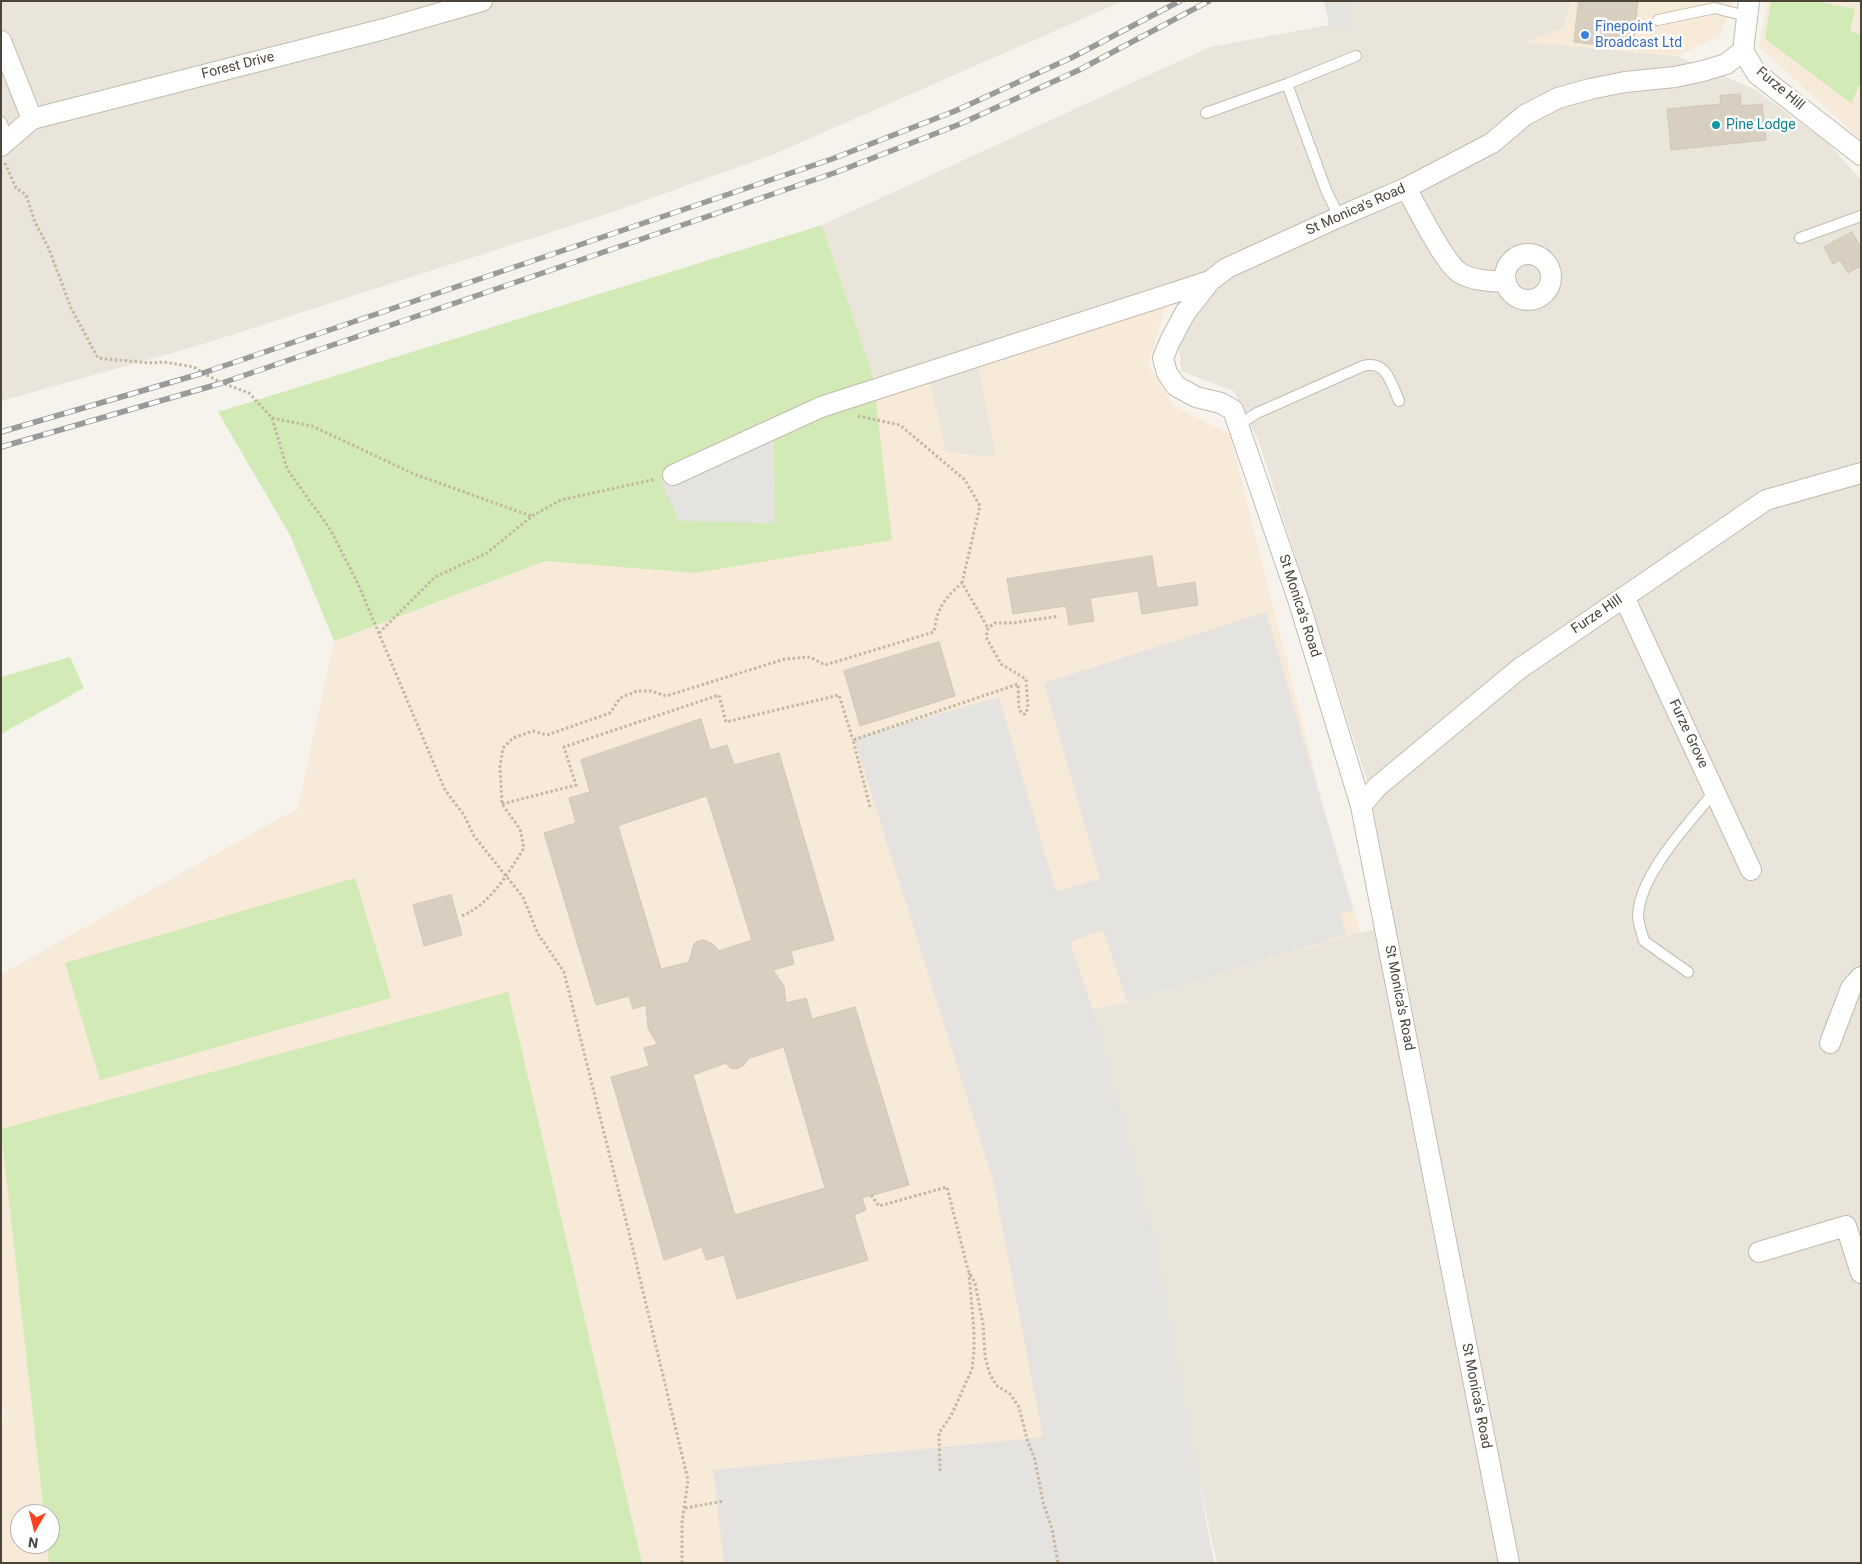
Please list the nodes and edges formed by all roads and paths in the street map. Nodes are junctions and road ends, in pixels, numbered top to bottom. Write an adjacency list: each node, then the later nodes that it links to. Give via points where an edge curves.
1 (482, 1): 9 (street, Forest Drive)
2 (1748, 9): 3 (lane, via 1715,8); 5 (street)
3 (1658, 20)
4 (1, 41): 9 (street)
5 (1743, 51): 11 (street, Furze Hill, via 1757,74); 12 (street, St Monica's Road, via 1726,64 1703,72 1626,82 1558,98 1525,115 1492,142)
6 (1356, 56): 7 (lane)
7 (1287, 84): 8 (lane); 14 (lane)
8 (1206, 113)
9 (32, 120): 10 (street, Forest Drive)
10 (3, 141): 20 (path, via 16,188 26,196 71,308 98,358 194,367 202,374 249,393)
11 (1861, 155)
12 (1406, 188): 14 (street, St Monica's Road); 17 (street, via 1448,262 1460,273 1477,279)
13 (1861, 216): 15 (lane)
14 (1339, 217): 16 (street, St Monica's Road, via 1227,268)
15 (1800, 238)
16 (1210, 281): 21 (street, St Monica's Road, via 1185,313 1162,358 1176,386 1233,410); 23 (street, via 821,407)
17 (1506, 282)
18 (1399, 401): 21 (lane, via 1383,368 1372,363 1257,413)
19 (856, 415): 25 (path, via 900,425 966,480 980,506)
20 (272, 418): 24 (path, via 312,426 414,474); 29 (path, via 288,469 330,529)
21 (1238, 425): 33 (street, St Monica's Road, via 1298,598)
22 (1861, 473): 26 (street, Furze Hill, via 1766,500)
23 (672, 475): 24 (path, via 561,500)
24 (532, 516): 29 (path, via 487,553 435,577)
25 (962, 583): 28 (path); 32 (path, via 941,604 934,632 825,665 810,657 785,659 666,696 637,691 620,698 610,713 547,735 533,731 513,738 504,748 500,767)
26 (1624, 597): 31 (street, Furze Grove); 33 (street, Furze Hill, via 1519,669 1377,787)
27 (1059, 616): 28 (path, via 995,623)
28 (988, 628): 30 (path, via 986,637 1001,664 1026,679 1028,708 1025,714 1019,709 1018,684)
29 (379, 632): 36 (path, via 445,790 464,815 474,836)
30 (852, 740): 32 (path, via 839,695 726,722 719,695 564,747 576,785); 34 (path)
31 (1715, 791): 35 (street, Furze Grove); 38 (lane, via 1657,864 1643,890 1638,916 1644,941)
32 (502, 804): 36 (path, via 520,829 524,848)
33 (1361, 806): 50 (street, St Monica's Road)
34 (870, 807)
35 (1752, 870)
36 (507, 876): 37 (path, via 473,910); 47 (path, via 523,897 538,934 564,972 688,1480)
37 (462, 916)
38 (1688, 972)
39 (1861, 977): 40 (street, via 1851,988)
40 (1830, 1043)
41 (871, 1196): 43 (path, via 879,1206 947,1187)
42 (1759, 1252): 44 (street, via 1846,1226)
43 (968, 1270): 45 (path, via 974,1351 972,1369 951,1416 939,1433); 49 (path, via 975,1283 989,1372 996,1385 1010,1394 1019,1407 1035,1460)
44 (1861, 1273)
45 (940, 1471)
46 (724, 1501): 47 (path)
47 (685, 1508): 48 (path)
48 (682, 1563)
49 (1058, 1563)
50 (1509, 1563)

